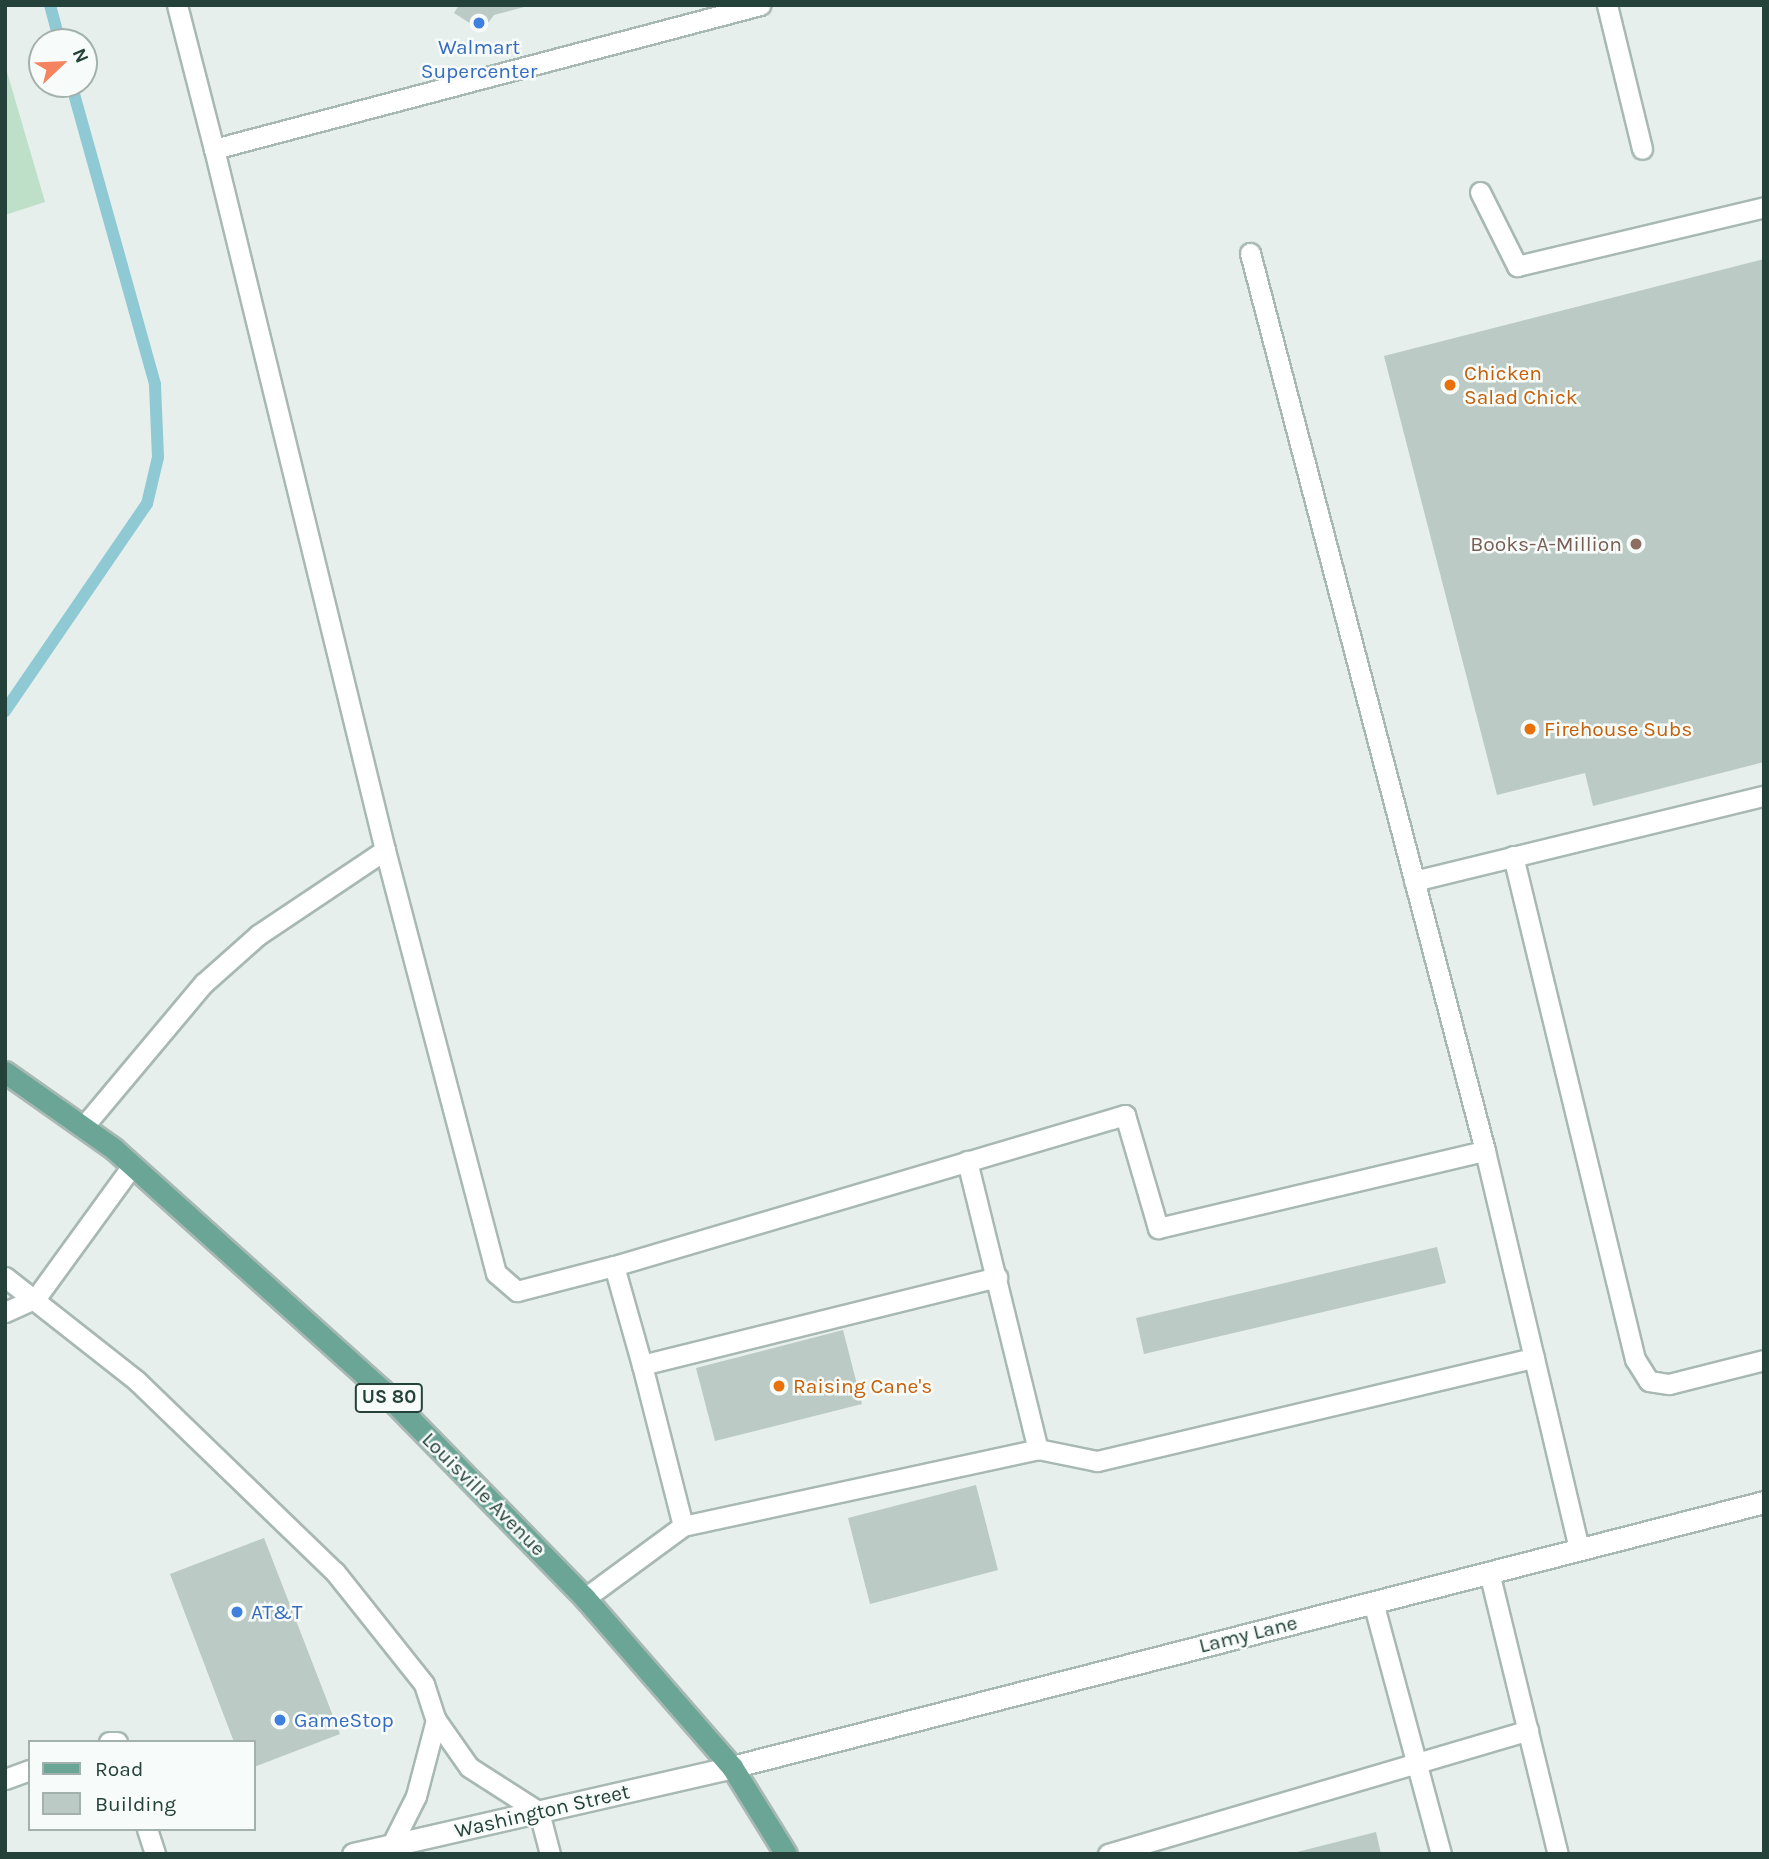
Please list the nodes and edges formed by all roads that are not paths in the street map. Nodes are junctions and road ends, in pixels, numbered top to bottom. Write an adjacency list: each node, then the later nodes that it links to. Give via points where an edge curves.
1 (177, 5): 4 (lane)
2 (760, 5): 4 (lane)
3 (1607, 5): 5 (lane)
4 (214, 149): 10 (lane)
5 (1642, 149)
6 (1480, 192): 7 (lane, via 1517,266)
7 (1764, 207)
8 (1250, 254): 12 (lane)
9 (1764, 796): 11 (lane)
10 (385, 850): 14 (lane, via 258,935 204,983); 18 (lane, via 496,1273 517,1290)
11 (1513, 856): 12 (lane); 24 (lane, via 1635,1359 1649,1381 1669,1384)
12 (1414, 881): 15 (lane)
13 (5, 1072): 14 (main road, Louisville Avenue / US 80)
14 (83, 1127): 17 (main road, Louisville Avenue / US 80)
15 (1485, 1151): 16 (lane, via 1158,1228 1125,1115); 23 (lane)
16 (967, 1161): 18 (lane); 19 (lane)
17 (132, 1166): 21 (lane); 31 (main road, Louisville Avenue / US 80, via 382,1390)
18 (614, 1266): 25 (lane)
19 (997, 1276): 25 (lane); 26 (lane)
20 (5, 1277): 21 (lane)
21 (36, 1298): 22 (lane); 33 (lane, via 137,1381 335,1572 424,1684)
22 (5, 1312)
23 (1534, 1357): 26 (lane, via 1097,1461); 29 (lane)
24 (1764, 1360)
25 (642, 1365): 28 (lane)
26 (1038, 1449): 28 (lane)
27 (1764, 1502): 29 (street, Lamy Lane)
28 (683, 1526): 31 (lane)
29 (1579, 1550): 30 (street, Lamy Lane)
30 (1489, 1572): 32 (street, Lamy Lane); 34 (lane)
31 (586, 1598): 36 (main road, Louisville Avenue / US 80)
32 (1373, 1602): 35 (lane); 36 (street, Lamy Lane)
33 (436, 1720): 39 (lane, via 469,1767); 41 (lane, via 416,1796)
34 (1528, 1730): 35 (lane); 48 (lane)
35 (1419, 1765): 46 (lane); 47 (lane)
36 (732, 1767): 39 (street, Washington Street); 45 (main road, Louisville Avenue / US 80)
37 (28, 1771): 38 (lane)
38 (5, 1779)
39 (539, 1811): 41 (street, Washington Street); 44 (lane)
40 (148, 1831): 42 (lane)
41 (392, 1850): 43 (street, Washington Street)
42 (155, 1854)
43 (353, 1854)
44 (550, 1854)
45 (786, 1854)
46 (1108, 1854)
47 (1441, 1854)
48 (1558, 1854)

